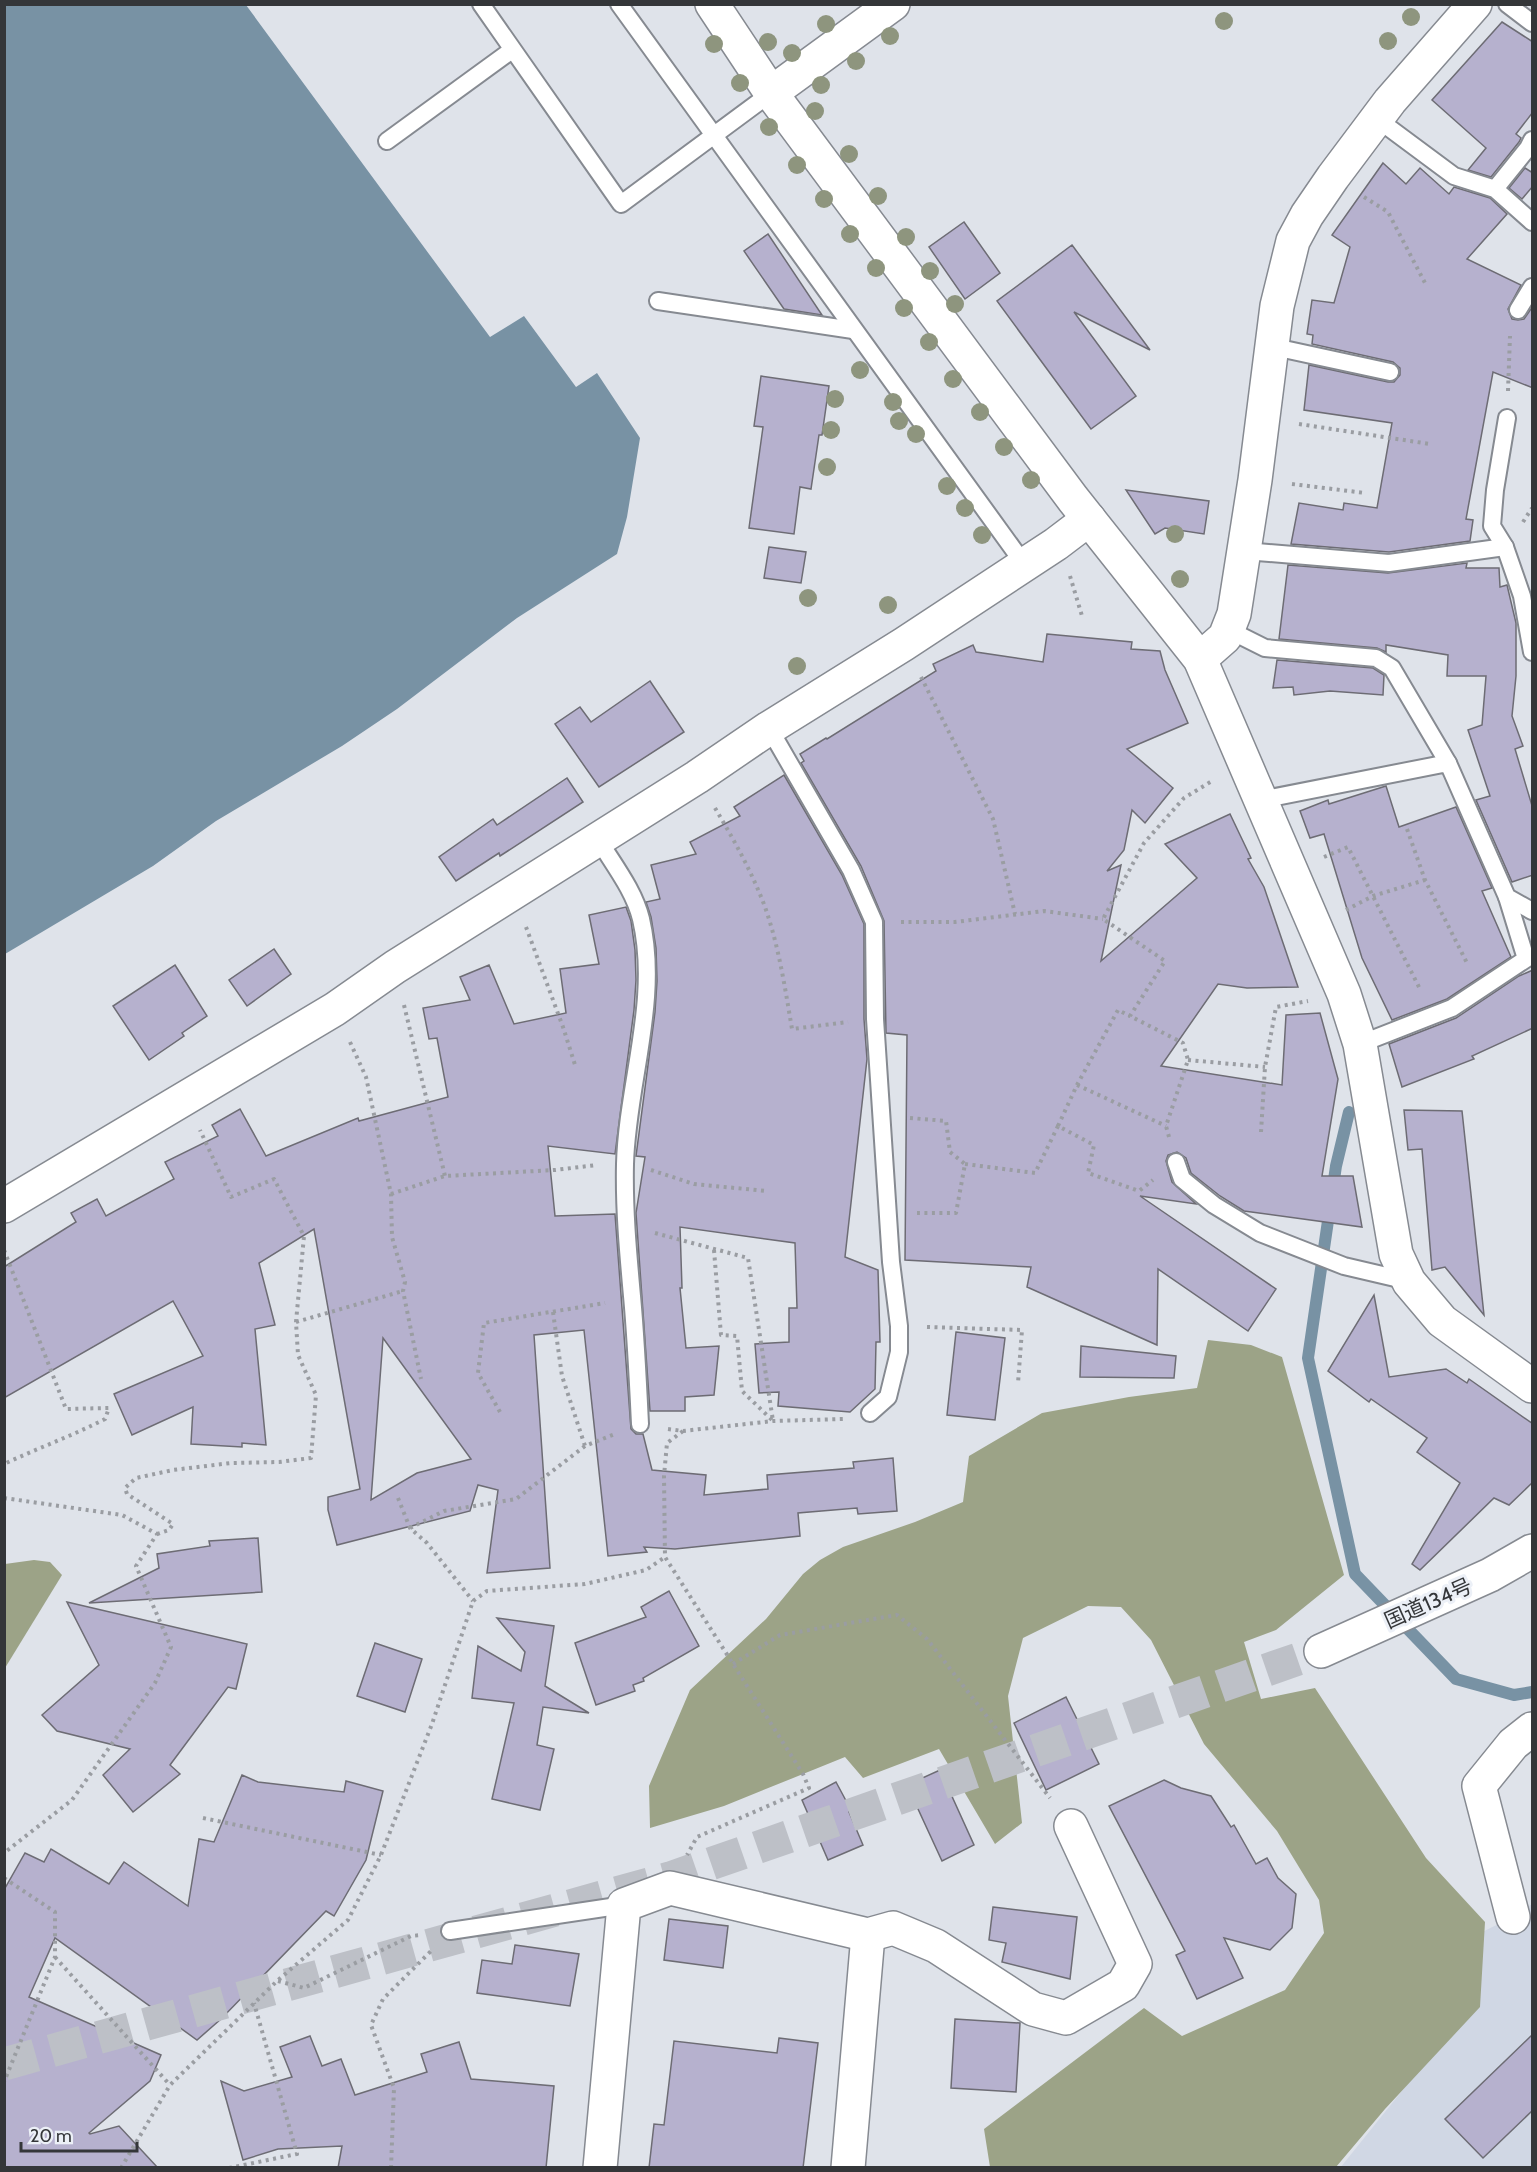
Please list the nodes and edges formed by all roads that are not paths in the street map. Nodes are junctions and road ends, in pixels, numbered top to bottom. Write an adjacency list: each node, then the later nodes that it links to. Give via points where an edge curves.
1 (481, 4): 8 (lane)
2 (619, 4): 11 (lane)
3 (712, 4): 9 (main road)
4 (893, 4): 9 (main road)
5 (1475, 4): 20 (main road, via 1390,101 1307,215 1293,240)
6 (1507, 4): 7 (lane)
7 (1533, 23)
8 (512, 50): 11 (lane, via 621,204); 13 (lane)
9 (771, 93): 11 (lane); 23 (main road)
10 (1388, 127): 14 (lane, via 1454,176)
11 (714, 136): 19 (lane)
12 (1533, 140): 14 (lane)
13 (387, 141)
14 (1495, 189): 15 (lane)
15 (1533, 222)
16 (1533, 287): 18 (lane)
17 (658, 301): 19 (lane)
18 (1518, 310)
19 (853, 330): 26 (lane)
20 (1270, 346): 21 (lane); 25 (main road)
21 (1390, 372)
22 (1507, 418): 24 (lane, via 1492,526)
23 (1089, 519): 26 (main road); 29 (main road)
24 (1505, 547): 25 (lane, via 1389,563); 28 (lane, via 1522,596)
25 (1245, 551): 27 (main road)
26 (1023, 564): 30 (main road)
27 (1228, 630): 29 (main road, via 1225,638); 31 (lane, via 1265,648 1376,658 1392,668)
28 (1533, 652)
29 (1200, 659): 32 (main road)
30 (769, 728): 33 (main road); 41 (lane, via 851,870 874,922 875,1019 899,1326 888,1397)
31 (1448, 763): 32 (lane); 34 (lane)
32 (1260, 800): 36 (main road, via 1344,994)
33 (598, 839): 38 (main road, via 335,1009); 42 (lane, via 634,901 641,919 645,954 647,990 625,1162 625,1228)
34 (1507, 897): 35 (lane); 36 (lane, via 1526,959 1452,1008)
35 (1533, 911)
36 (1360, 1044): 39 (main road, via 1396,1254)
37 (1176, 1162): 39 (lane, via 1182,1179 1214,1206 1260,1233 1344,1266)
38 (4, 1206)
39 (1409, 1282): 40 (main road, via 1442,1321)
40 (1533, 1386)
41 (870, 1413)
42 (640, 1424)
43 (1533, 1551): 44 (main road, 国道134号, via 1490,1575)
44 (1321, 1651)
45 (1533, 1729): 48 (main road, via 1513,1744 1479,1786)
46 (1071, 1826): 50 (main road, via 1135,1964 1123,1985 1066,2018 1033,2009 936,1946 915,1937 893,1928)
47 (624, 1905): 49 (lane); 50 (main road, via 670,1888); 51 (main road)
48 (1513, 1917)
49 (450, 1931)
50 (868, 1935): 52 (main road)
51 (600, 2168)
52 (848, 2168)

